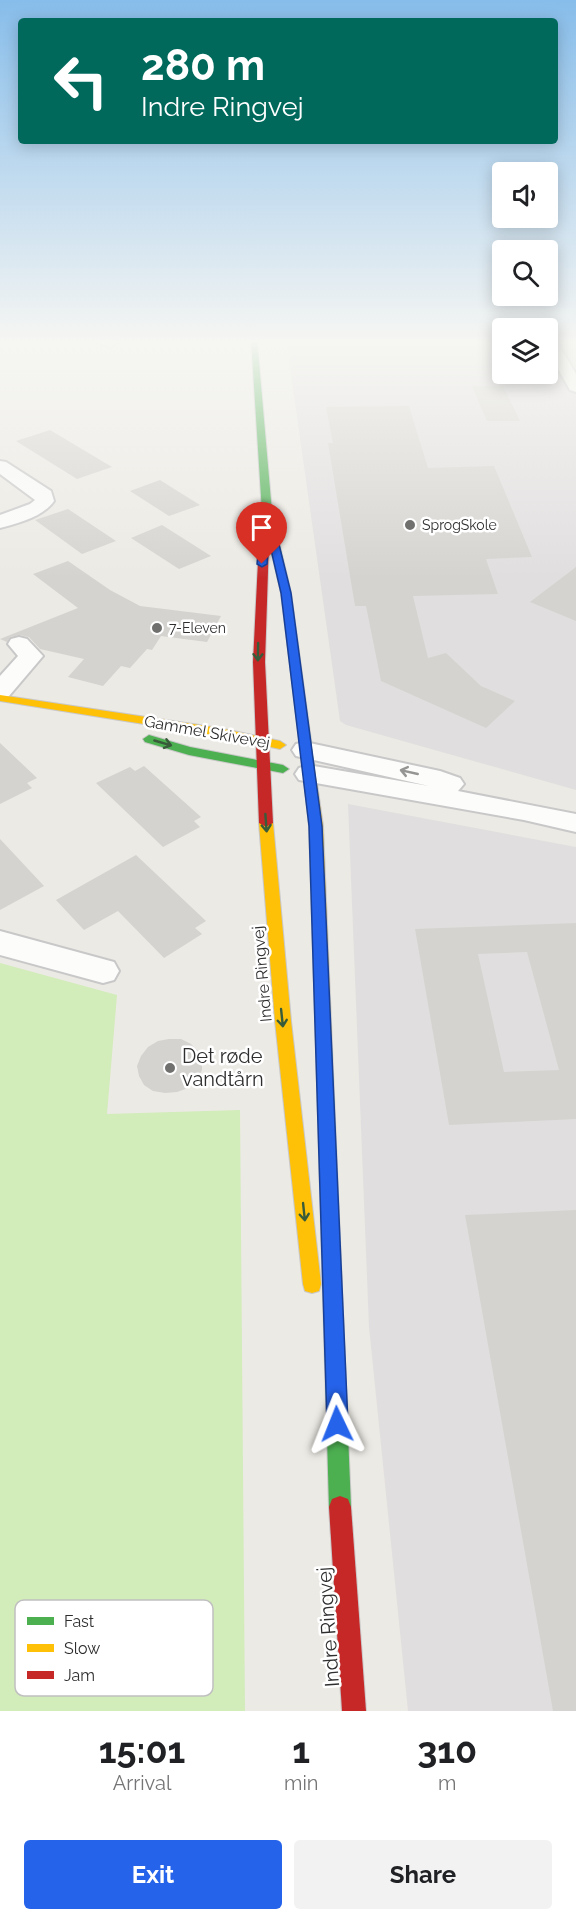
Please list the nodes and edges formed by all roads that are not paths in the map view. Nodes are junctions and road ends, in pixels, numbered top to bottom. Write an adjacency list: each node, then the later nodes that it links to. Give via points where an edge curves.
1 (260, 419): 3 (main road, Indre Ringvej)
2 (0, 466): 4 (street, via 44,495 45,501)
3 (267, 512): 11 (main road, Indre Ringvej, one-way to 11, via 259,594); 12 (main road, Indre Ringvej, via 286,593)
4 (0, 522)
5 (19, 644): 6 (street, via 31,656)
6 (0, 691)
7 (0, 698): 8 (main road, Gammel Skivevej)
8 (26, 704): 9 (main road, Gammel Skivevej); 11 (main road, Gammel Skivevej)
9 (116, 730)
10 (138, 736): 13 (main road, Gammel Skivevej, one-way to 13)
11 (260, 741): 12 (main road, Gammel Skivevej); 13 (main road, Indre Ringvej)
12 (307, 762): 13 (main road, Gammel Skivevej); 14 (street, Gammel Skivevej); 19 (main road, Indre Ringvej, via 316,826)
13 (262, 765): 17 (main road, Indre Ringvej, one-way to 17, via 279,989)
14 (576, 823)
15 (0, 944): 16 (street)
16 (103, 971)
17 (313, 1293)
18 (320, 1352): 19 (main road, Indre Ringvej)
19 (341, 1539): 20 (main road, Indre Ringvej)
20 (354, 1711)

